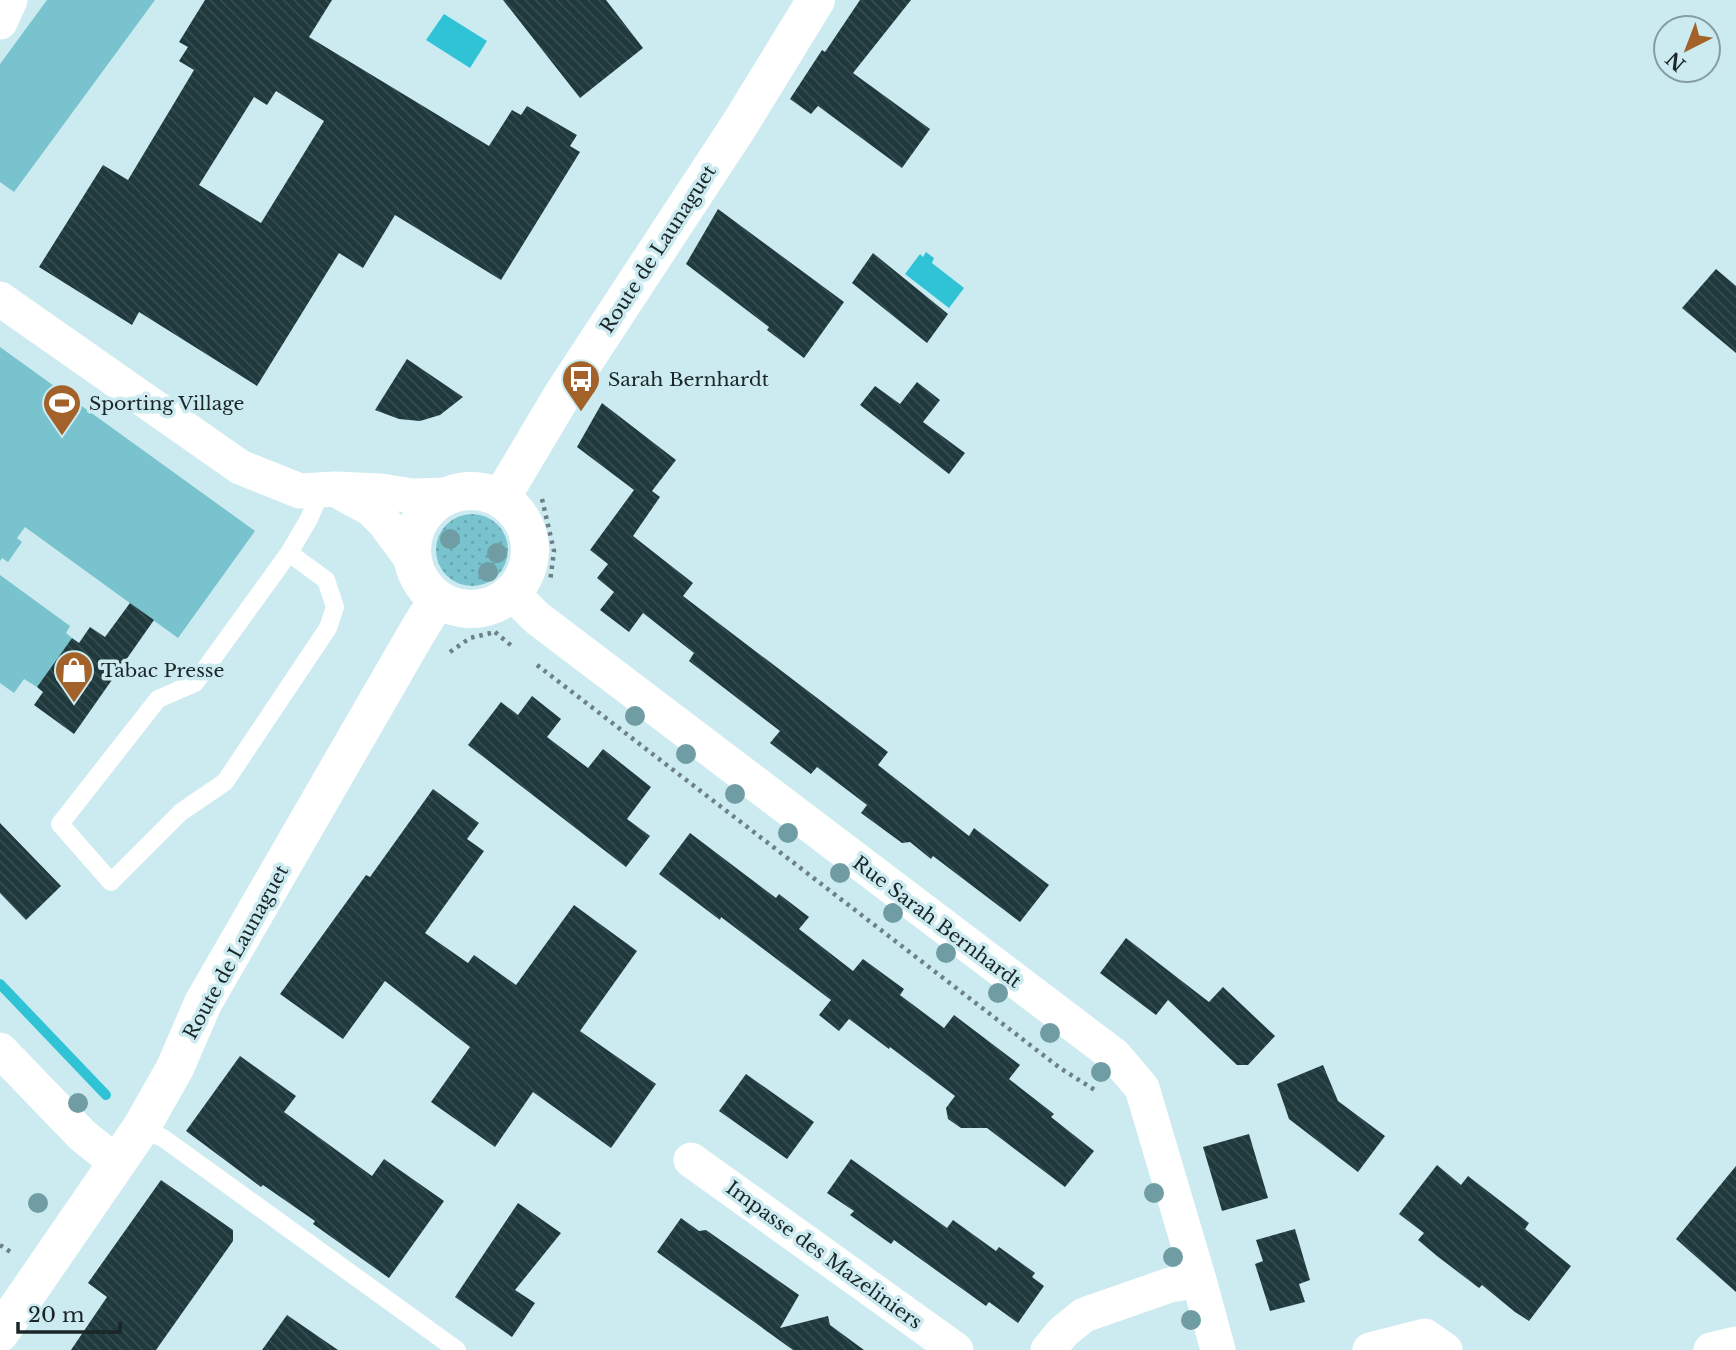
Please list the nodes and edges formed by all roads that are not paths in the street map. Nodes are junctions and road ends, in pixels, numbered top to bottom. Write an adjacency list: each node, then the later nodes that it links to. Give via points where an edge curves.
1 (10, 0): 3 (street)
2 (816, 0): 7 (main road, Route de Launaguet)
3 (0, 22)
4 (0, 299): 5 (street, via 240,467 300,491)
5 (328, 489): 6 (street); 8 (lane); 9 (street, via 371,509)
6 (447, 495): 7 (main road, via 480,491); 9 (main road, via 421,517 413,538)
7 (501, 498): 10 (main road, via 524,522 530,543 525,575)
8 (289, 553): 8 (lane, via 195,683 158,699 60,824 111,882 181,812 225,782 328,628 335,607 326,579)
9 (413, 561): 11 (main road, via 422,583)
10 (512, 593): 11 (main road, via 496,604 476,609); 16 (street, Rue Sarah Bernhardt, via 537,618 1115,1056 1142,1088)
11 (438, 599): 13 (main road, Route de Launaguet, via 203,1003)
12 (0, 1050): 15 (street, via 83,1136)
13 (141, 1128): 15 (main road, Route de Launaguet); 19 (lane, via 163,1138)
14 (691, 1160): 20 (street, Impasse des Mazeliniers)
15 (117, 1163): 17 (main road, Route de Launaguet)
16 (1199, 1280): 21 (street, via 1170,1285 1084,1315); 22 (street, Rue Sarah Bernhardt)
17 (0, 1333)
18 (1736, 1344): 25 (street)
19 (457, 1350)
20 (956, 1350)
21 (1048, 1350)
22 (1218, 1350)
23 (1370, 1350): 24 (street, via 1425,1336)
24 (1444, 1350)
25 (1711, 1350)

